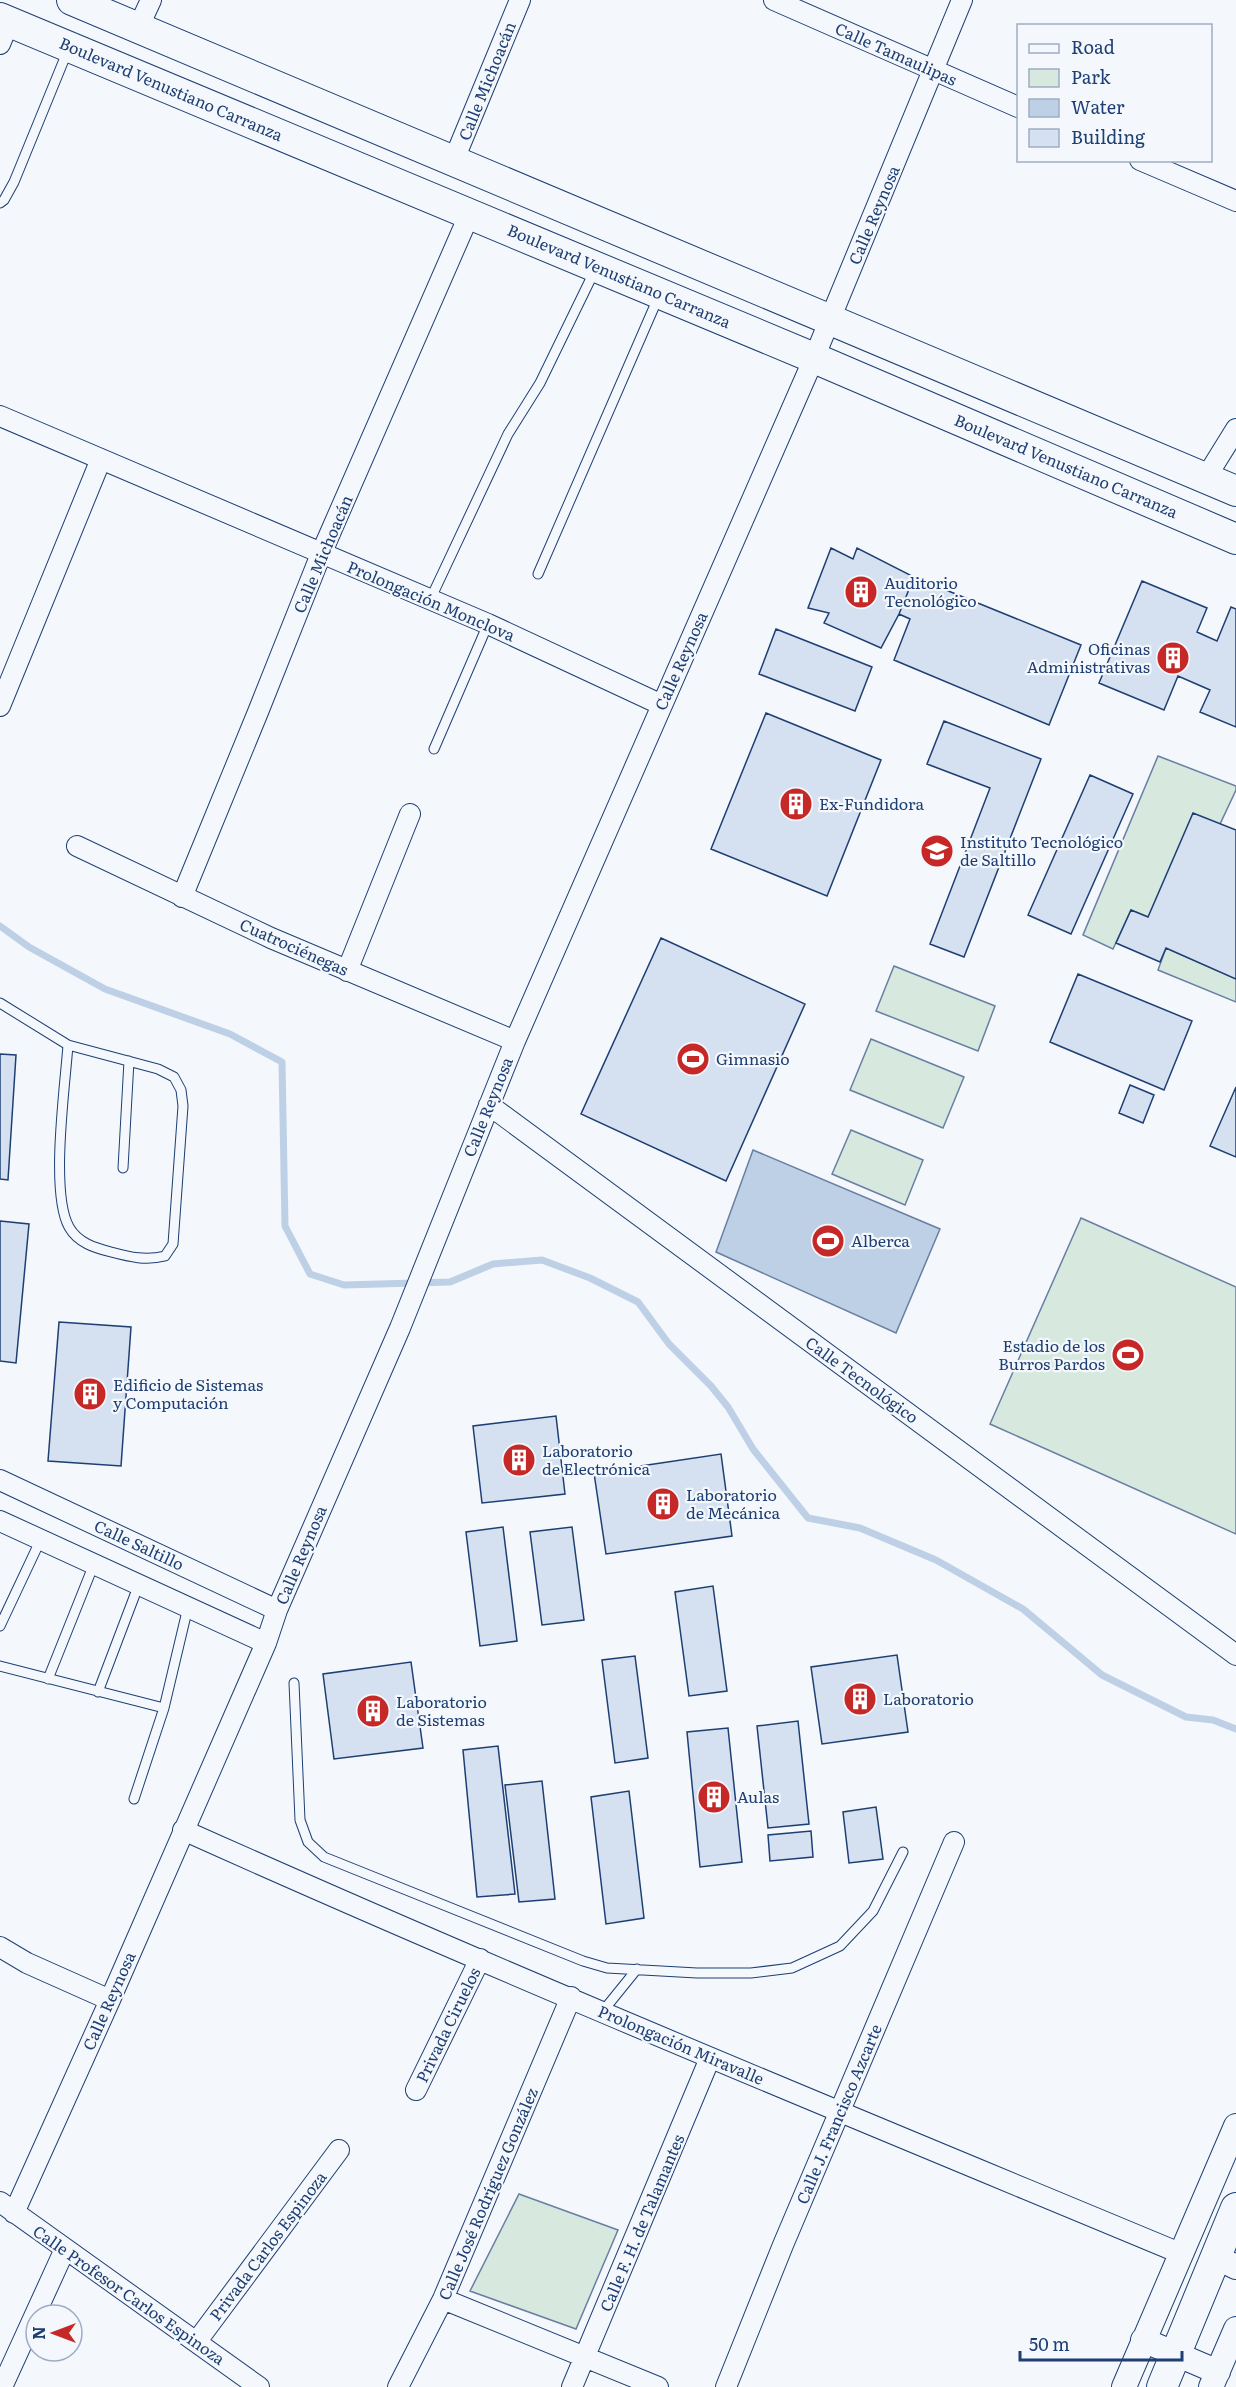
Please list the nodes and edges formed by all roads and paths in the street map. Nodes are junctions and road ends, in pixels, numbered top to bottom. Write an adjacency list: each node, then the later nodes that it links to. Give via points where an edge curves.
1 (72, 0): 7 (main road)
2 (151, 0): 7 (street)
3 (520, 0): 11 (street, Calle Michoacán)
4 (774, 0): 9 (street, Calle Tamaulipas)
5 (962, 0): 9 (street, Calle Reynosa)
6 (3, 28): 8 (main road, Boulevard Venustiano Carranza)
7 (138, 28): 11 (main road)
8 (69, 47): 14 (lane, via 14,182); 15 (main road, Boulevard Venustiano Carranza)
9 (934, 71): 10 (street, Calle Tamaulipas); 18 (street, Calle Reynosa)
10 (1017, 107)
11 (453, 162): 18 (main road)
12 (1145, 162): 13 (street)
13 (1236, 201)
14 (0, 203)
15 (470, 213): 16 (main road, Boulevard Venustiano Carranza); 26 (street, Calle Michoacán)
16 (597, 266): 17 (main road, Boulevard Venustiano Carranza); 28 (lane, via 540,383 508,434)
17 (660, 293): 19 (main road, Boulevard Venustiano Carranza); 27 (lane)
18 (830, 319): 19 (street, Calle Reynosa); 23 (main road)
19 (814, 358): 25 (main road, Boulevard Venustiano Carranza); 30 (street, Calle Reynosa)
20 (0, 416): 22 (street, Prolongación Monclova)
21 (1236, 429): 23 (street)
22 (101, 459): 26 (street, Prolongación Monclova); 31 (street)
23 (1205, 479): 24 (main road)
24 (1236, 492)
25 (1236, 539)
26 (321, 554): 28 (street, Prolongación Monclova); 35 (street, Calle Michoacán)
27 (538, 574)
28 (430, 600): 29 (street, Prolongación Monclova)
29 (488, 624): 30 (street, Prolongación Monclova); 32 (lane)
30 (662, 705): 38 (street, Calle Reynosa)
31 (0, 706)
32 (434, 749)
33 (410, 814): 36 (street)
34 (77, 846): 35 (street, Cuatrociénegas)
35 (182, 897): 36 (street, Cuatrociénegas)
36 (347, 971): 38 (street, Cuatrociénegas)
37 (0, 1003): 39 (lane)
38 (515, 1041): 41 (street, Calle Reynosa)
39 (68, 1045): 40 (lane); 40 (lane, via 59,1168 68,1226 79,1239 97,1248 151,1259 165,1256 173,1244 183,1106 174,1077)
40 (129, 1061): 42 (lane)
41 (489, 1105): 49 (street, Calle Reynosa, via 400,1328); 52 (street, Calle Tecnológico)
42 (123, 1168)
43 (0, 1480): 49 (street, Calle Saltillo)
44 (0, 1521): 45 (street)
45 (41, 1539): 46 (street); 50 (lane)
46 (94, 1564): 47 (street); 54 (lane)
47 (139, 1584): 48 (street); 56 (lane)
48 (188, 1607): 51 (street); 57 (lane)
49 (277, 1611): 51 (street, Calle Reynosa)
50 (0, 1626)
51 (266, 1643): 59 (street, Calle Reynosa)
52 (1236, 1655)
53 (0, 1666): 54 (lane)
54 (48, 1679): 56 (lane)
55 (294, 1683): 64 (lane, via 300,1820 308,1842 324,1857 583,1961 607,1968)
56 (98, 1692): 57 (lane)
57 (164, 1708): 58 (lane)
58 (134, 1799)
59 (183, 1830): 63 (street, Prolongación Miravalle); 66 (street, Calle Reynosa)
60 (954, 1842): 70 (street, Calle J. Francisco Azcarte)
61 (903, 1852): 64 (lane, via 873,1911 840,1946 792,1968 741,1973)
62 (0, 1947): 66 (street)
63 (480, 1959): 65 (street, Prolongación Miravalle); 69 (street, Privada Ciruelos)
64 (637, 1969): 67 (lane)
65 (571, 1997): 67 (street, Prolongación Miravalle); 78 (street, Calle José Rodríguez González)
66 (111, 2000): 73 (street, Calle Reynosa)
67 (603, 2011): 68 (street, Prolongación Miravalle)
68 (710, 2058): 70 (street, Prolongación Miravalle); 82 (street, Calle F. H. de Talamantes)
69 (416, 2090)
70 (840, 2112): 76 (street, Prolongación Miravalle); 90 (street, Calle J. Francisco Azcarte)
71 (1236, 2126): 76 (street)
72 (339, 2150): 81 (street, Privada Carlos Espinoza)
73 (7, 2208): 75 (street, Calle Profesor Carlos Espinoza)
74 (1236, 2208): 83 (main road)
75 (65, 2249): 81 (street, Calle Profesor Carlos Espinoza); 85 (street)
76 (1182, 2254): 80 (street)
77 (1234, 2260): 83 (main road)
78 (443, 2300): 82 (street); 87 (street, Calle José Rodríguez González)
79 (1235, 2336): 84 (street)
80 (1143, 2340): 83 (street); 91 (street)
81 (197, 2341): 86 (street, Calle Profesor Carlos Espinoza)
82 (586, 2356): 88 (street, Calle F. H. de Talamantes); 89 (street)
83 (1183, 2357): 84 (street); 92 (main road); 93 (main road)
84 (1215, 2380)
85 (2, 2387)
86 (259, 2387)
87 (398, 2387)
88 (572, 2387)
89 (658, 2387)
90 (726, 2387)
91 (1124, 2387)
92 (1162, 2387)
93 (1178, 2387)

